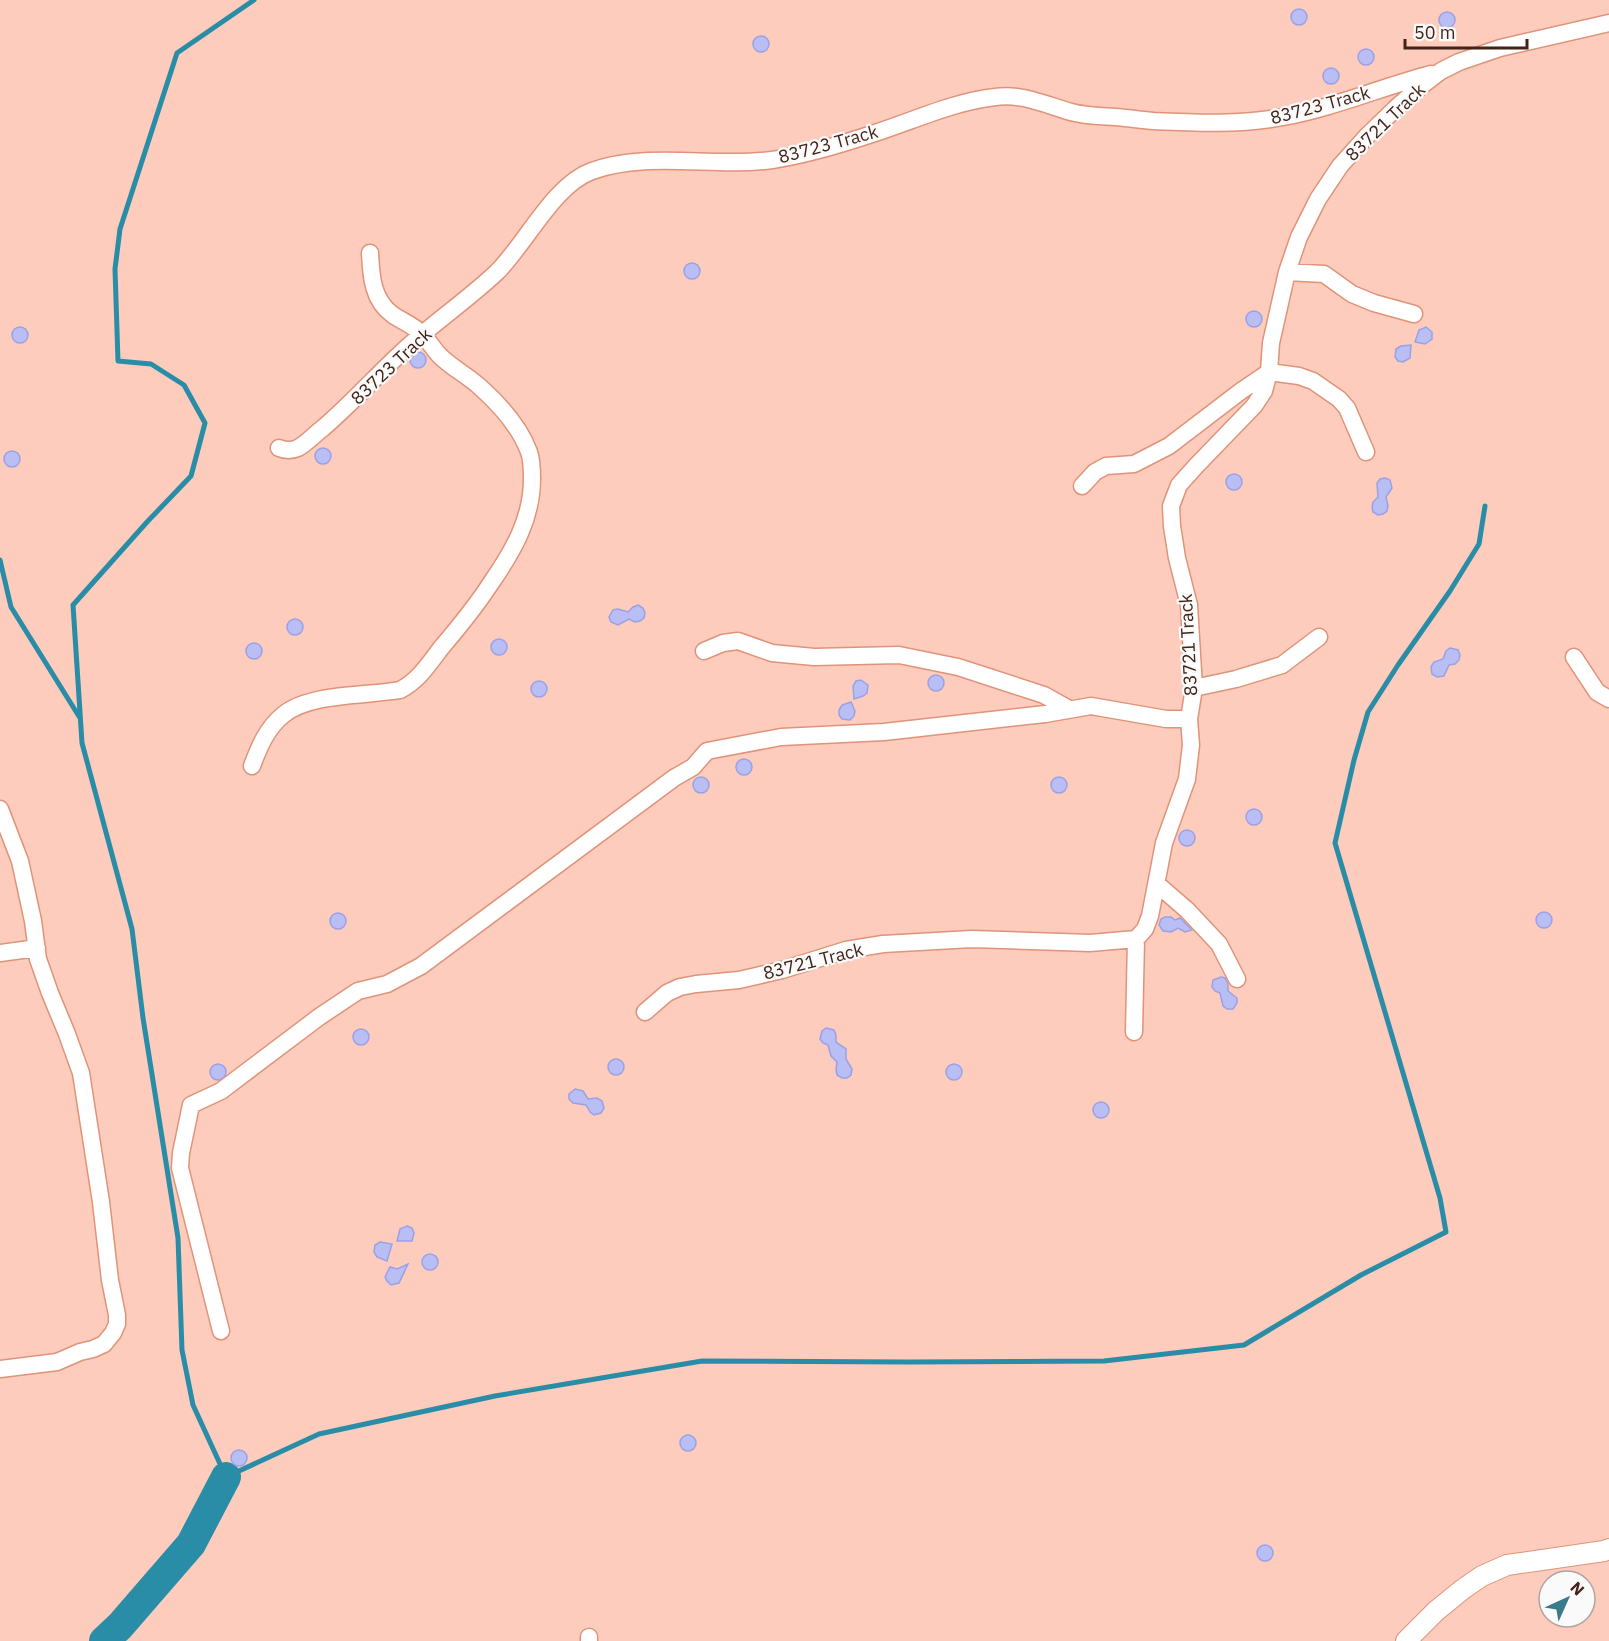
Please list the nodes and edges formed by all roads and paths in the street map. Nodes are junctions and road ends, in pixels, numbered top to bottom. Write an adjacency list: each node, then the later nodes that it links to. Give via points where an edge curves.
1 (1609, 23): 2 (street, 83721 Track, via 1500,48)
2 (1441, 71): 4 (street, 83721 Track, via 1397,107 1340,166 1299,237); 6 (street, 83723 Track, via 1265,120 1153,121 1092,116 1035,100 997,96 951,105 805,154 750,162 673,160 603,167 579,177 563,191 496,273)
3 (370, 253): 6 (street, via 372,286 385,308)
4 (1287, 272): 5 (street, via 1324,274 1352,294); 7 (street, 83721 Track, via 1271,343)
5 (1414, 314)
6 (422, 334): 8 (street, 83723 Track, via 351,404 302,445 286,451); 18 (street, via 441,357 478,385 517,429 529,452 532,471 532,496 523,527 482,596 410,685 400,690 297,706 273,724)
7 (1269, 372): 9 (street, via 1299,375 1339,399 1347,408); 10 (street, via 1169,446 1134,464 1106,466); 14 (street, 83721 Track, via 1264,391 1254,406 1179,485 1172,507 1177,558 1189,605)
8 (279, 448)
9 (1366, 452)
10 (1082, 486)
11 (1319, 637): 14 (street, via 1282,665)
12 (704, 651): 16 (street, via 738,641 772,653 814,657 899,655 958,667 1044,695)
13 (1574, 657): 15 (street, via 1597,692)
14 (1194, 688): 17 (street, 83721 Track)
15 (1609, 699)
16 (1070, 709): 17 (street, via 1091,706 1166,719); 27 (street, via 884,732 781,737 707,751 693,767 421,966 387,984 358,991 221,1091 191,1105 180,1168)
17 (1189, 719): 20 (street, 83721 Track, via 1187,779 1164,843)
18 (252, 766)
19 (0, 809): 22 (street, via 20,861)
20 (1157, 884): 21 (street, 83721 Track, via 1145,929); 24 (street, via 1219,944)
21 (1136, 939): 25 (street, 83721 Track, via 1090,943 972,939 883,944 846,950 739,980 680,987); 26 (street)
22 (37, 948): 23 (street); 28 (street, via 81,1073 117,1324 104,1344 93,1349 57,1362)
23 (0, 953)
24 (1237, 979)
25 (645, 1012)
26 (1134, 1032)
27 (221, 1331)
28 (0, 1369)
29 (1609, 1549): 30 (street, via 1507,1565 1482,1576 1436,1611)
30 (1406, 1641)

